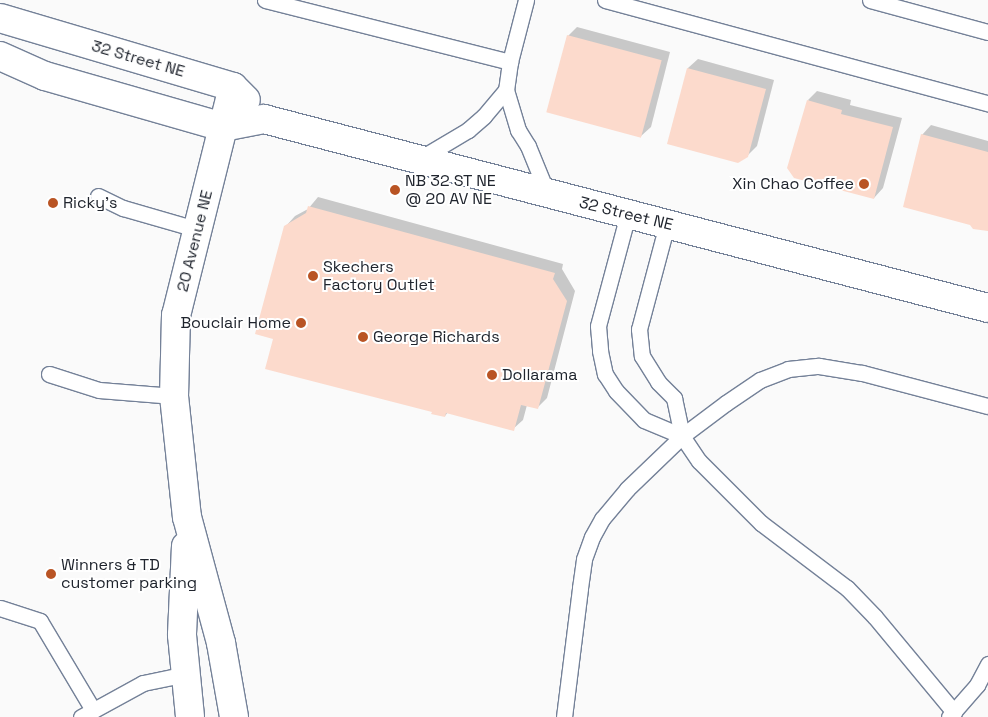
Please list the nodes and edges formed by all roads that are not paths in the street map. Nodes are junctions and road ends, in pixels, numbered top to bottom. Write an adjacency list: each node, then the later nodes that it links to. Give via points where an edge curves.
1 (265, 0): 8 (lane)
2 (526, 0): 8 (lane)
3 (606, 0): 11 (lane)
4 (870, 0): 6 (lane)
5 (0, 18): 9 (street, 32 Street NE)
6 (988, 32)
7 (0, 56): 13 (street, 32 Street NE, via 53,78)
8 (510, 62): 10 (lane)
9 (234, 87): 12 (street); 13 (street, 20 Avenue NE)
10 (506, 90): 14 (lane, via 468,130); 15 (lane, via 518,130)
11 (988, 103)
12 (264, 119): 13 (street, 32 Street NE); 14 (street, 32 Street NE)
13 (223, 127): 19 (street, 20 Avenue NE)
14 (420, 158): 15 (street, 32 Street NE)
15 (548, 195): 17 (street, 32 Street NE)
16 (98, 196): 19 (lane, via 130,210)
17 (628, 214): 18 (street, 32 Street NE); 24 (lane, via 598,326 605,374 616,391 644,420)
18 (667, 224): 20 (street, 32 Street NE); 24 (lane, via 639,329 642,356 658,382 674,398)
19 (198, 230): 22 (street, 20 Avenue NE, via 176,315)
20 (988, 308)
21 (49, 374): 22 (lane, via 99,390)
22 (174, 396): 25 (street, 20 Avenue NE)
23 (988, 406): 24 (lane, via 862,373 819,366 788,369 760,380)
24 (682, 436): 30 (lane, via 699,461 761,523 847,588 864,605); 33 (lane, via 627,489 602,519 592,537 584,560)
25 (187, 517): 28 (street, 20 Avenue NE, via 182,635); 32 (street, 20 Avenue NE, via 221,644)
26 (0, 608): 29 (lane, via 40,622)
27 (988, 664): 30 (lane, via 977,686)
28 (186, 674): 29 (lane, via 143,683); 31 (street, 20 Avenue NE)
29 (87, 713)
30 (951, 714)
31 (190, 717)
32 (234, 717)
33 (564, 717)

